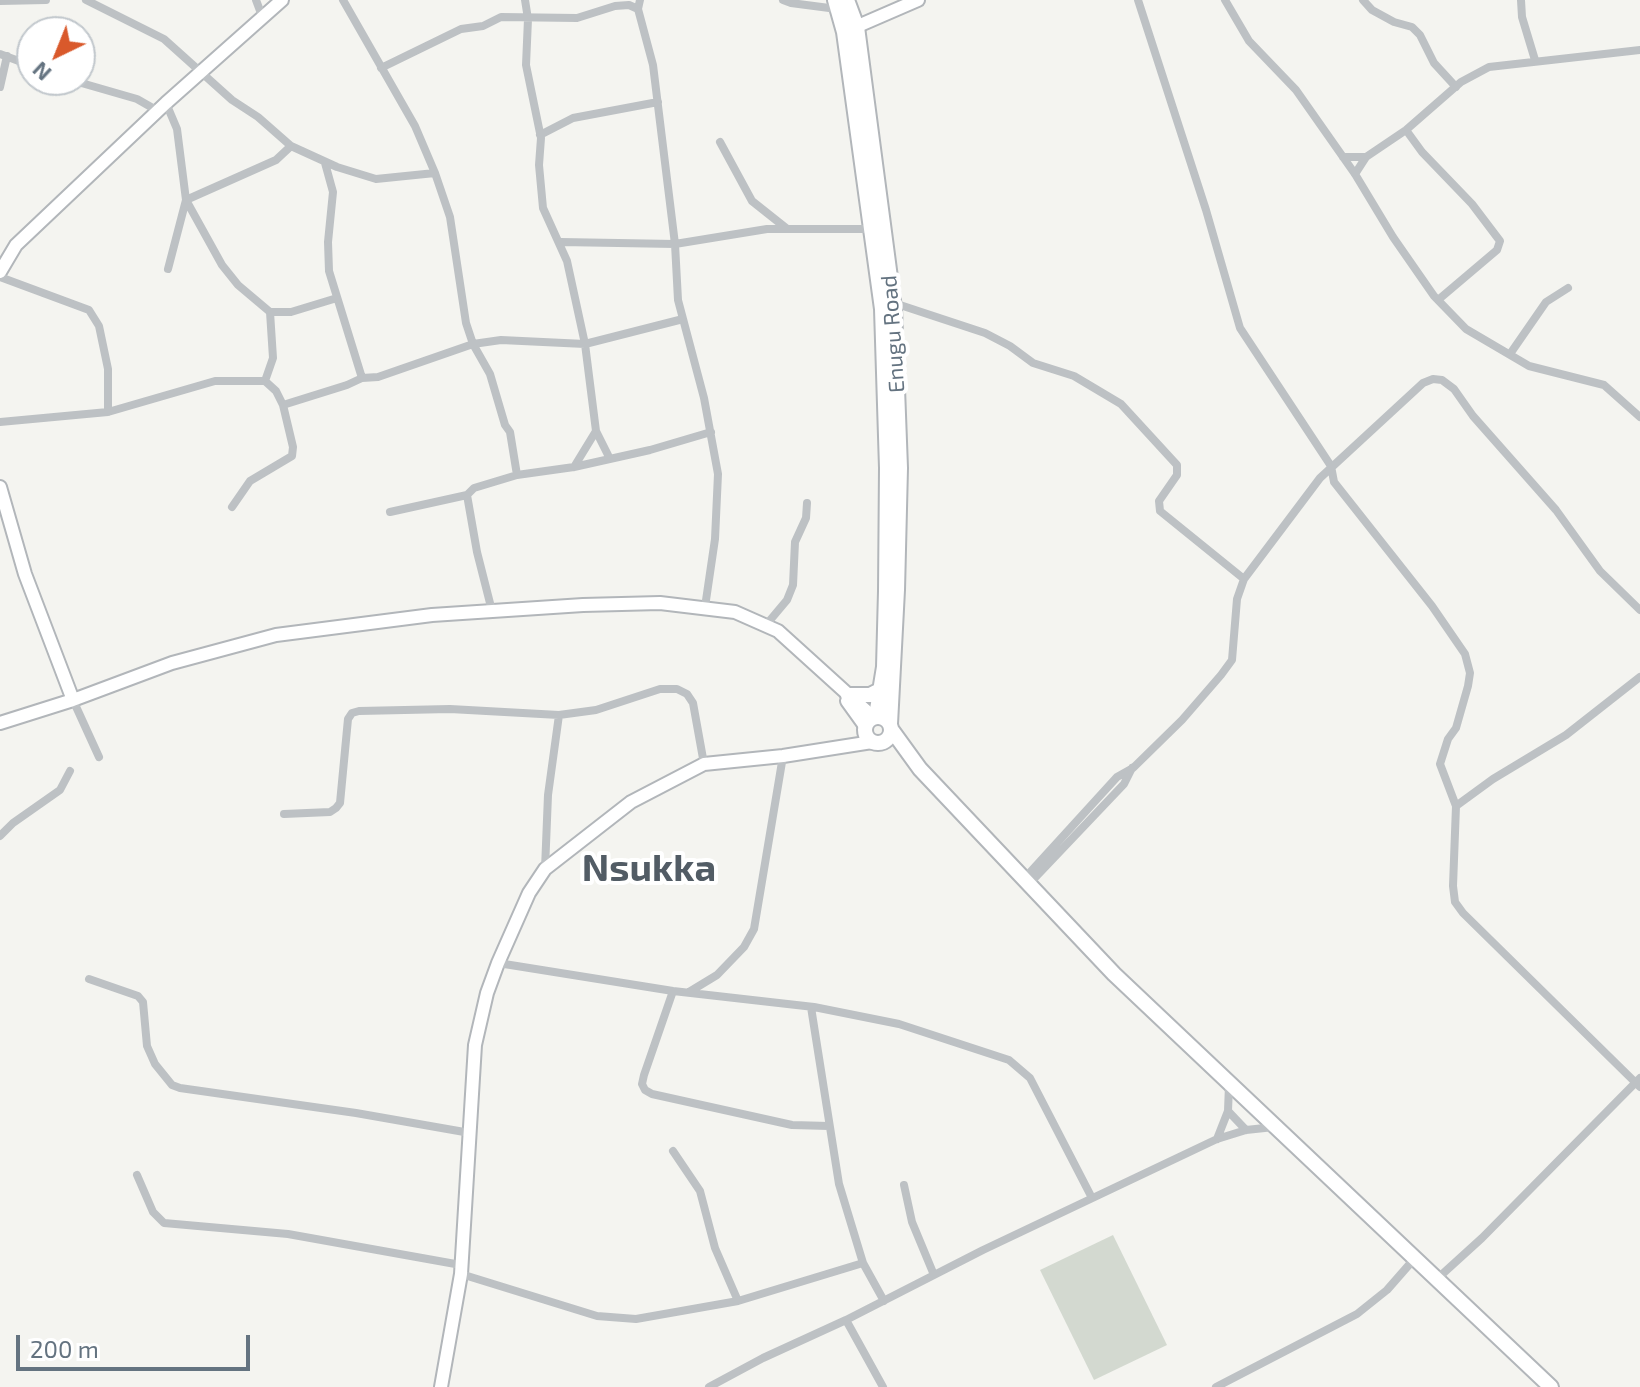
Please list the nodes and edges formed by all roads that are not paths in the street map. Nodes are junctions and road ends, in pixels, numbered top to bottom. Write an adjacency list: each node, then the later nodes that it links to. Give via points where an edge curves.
1 (46, 0): 13 (street)
2 (86, 0): 23 (street, via 164,39)
3 (256, 0): 16 (street)
4 (282, 0): 16 (street)
5 (343, 0): 22 (street)
6 (525, 0): 17 (street)
7 (783, 0): 14 (street)
8 (918, 0): 18 (street)
9 (1138, 0): 63 (street, via 1240,328)
10 (1225, 0): 33 (street, via 1249,41 1296,90)
11 (1363, 0): 26 (street, via 1372,10 1412,27)
12 (1521, 0): 21 (street)
13 (0, 1)
14 (840, 3): 18 (main road, Enugu Road)
15 (639, 4): 17 (street, via 577,18); 27 (street)
16 (262, 16): 23 (street)
17 (528, 19): 22 (street, via 501,17 461,29); 30 (street, via 526,65)
18 (850, 29): 40 (main road); 48 (main road, Enugu Road)
19 (1640, 50): 21 (street)
20 (4, 55): 24 (street)
21 (1535, 60): 26 (street, via 1489,67)
22 (381, 68): 36 (street)
23 (202, 71): 28 (street); 32 (street)
24 (0, 87)
25 (96, 87): 28 (street)
26 (1456, 87): 29 (street)
27 (658, 102): 30 (street, via 573,118); 42 (street)
28 (162, 107): 38 (street, via 177,129); 44 (street, via 16,245)
29 (1406, 130): 34 (street); 47 (street, via 1500,241 1497,250)
30 (540, 135): 41 (street, via 543,208)
31 (720, 142): 39 (street, via 752,201)
32 (291, 146): 35 (street); 38 (street, via 276,160)
33 (1343, 157): 34 (street); 37 (street)
34 (1366, 157): 37 (street)
35 (325, 163): 36 (street, via 376,179); 46 (street, via 333,192 329,271)
36 (435, 173): 51 (street, via 450,217)
37 (1355, 174): 47 (street)
38 (186, 200): 43 (street); 49 (street, via 222,265)
39 (787, 229): 40 (street); 42 (street)
40 (871, 229): 82 (main road, via 882,309 887,468)
41 (561, 242): 42 (street); 52 (street)
42 (675, 244): 50 (street)
43 (168, 269)
44 (0, 274): 57 (street, via 89,310 99,326 108,369)
45 (1568, 288): 53 (street, via 1546,302)
46 (337, 298): 49 (street, via 291,312); 54 (street)
47 (1438, 300): 53 (street, via 1466,329)
48 (894, 303): 73 (street, via 985,333 1033,363 1074,376 1121,404 1177,465 1177,475 1157,505 1160,511); 86 (main road, Enugu Road, via 900,468 892,671)
49 (270, 312): 55 (street, via 273,358)
50 (683, 319): 52 (street); 61 (street)
51 (473, 344): 52 (street); 54 (street); 65 (street, via 490,374 510,432)
52 (585, 344): 60 (street)
53 (1510, 354): 58 (street, via 1529,366 1604,385)
54 (362, 378): 56 (street)
55 (265, 381): 56 (street); 57 (street, via 215,381)
56 (283, 405): 71 (street, via 292,456 250,481)
57 (108, 412): 59 (street)
58 (1640, 417)
59 (0, 422)
60 (596, 431): 62 (street); 64 (street)
61 (711, 432): 62 (street); 76 (street, via 718,474)
62 (610, 459): 64 (street)
63 (1331, 466): 66 (street); 67 (street); 75 (street, via 1423,383 1442,380 1556,510 1600,571)
64 (574, 467): 65 (street)
65 (517, 475): 69 (street)
66 (1320, 478): 67 (street); 73 (street)
67 (1334, 482): 91 (street, via 1465,654 1468,686 1440,764)
68 (0, 487): 83 (street, via 25,574)
69 (467, 495): 72 (street); 78 (street)
70 (807, 503): 79 (street, via 795,542 793,585)
71 (232, 507)
72 (390, 512)
73 (1244, 579): 95 (street, via 1232,660 1124,784)
74 (1640, 593): 75 (street)
75 (1633, 601): 77 (street)
76 (705, 607): 78 (street, via 645,604); 79 (street)
77 (1640, 610)
78 (492, 611): 83 (street, via 276,635 172,663)
79 (766, 625): 81 (street, via 794,642)
80 (1640, 677): 91 (street, via 1566,735)
81 (842, 690): 82 (main road, via 870,695); 86 (street)
82 (880, 690): 86 (main road)
83 (73, 700): 85 (street); 88 (street)
84 (559, 715): 89 (street, via 677,689 693,703); 92 (street, via 450,709 352,713 340,803 330,812); 94 (street)
85 (0, 723)
86 (876, 729): 87 (street, via 839,746); 95 (main road)
87 (783, 756): 89 (street); 97 (street, via 754,929)
88 (99, 757)
89 (704, 764): 94 (street, via 631,802)
90 (70, 771): 93 (street, via 60,790)
91 (1456, 806): 103 (street, via 1455,902)
92 (284, 814)
93 (0, 836)
94 (545, 869): 96 (street)
95 (1026, 882): 104 (main road)
96 (498, 963): 99 (street); 111 (street, via 475,1045)
97 (717, 975): 100 (street); 101 (street)
98 (89, 979): 111 (street, via 143,1002 147,1046 172,1085)
99 (673, 991): 100 (street); 108 (street, via 644,1075 645,1090 792,1125)
100 (689, 992): 101 (street)
101 (716, 995): 102 (street)
102 (811, 1007): 108 (street); 116 (street, via 899,1024 1009,1060 1030,1078)
103 (1639, 1083): 121 (street)
104 (1229, 1085): 105 (main road); 106 (street)
105 (1245, 1100): 106 (street); 107 (main road)
106 (1228, 1111): 110 (street); 112 (street)
107 (1258, 1113): 109 (main road); 110 (street)
108 (829, 1126): 118 (street, via 839,1184)
109 (1274, 1127): 110 (street); 117 (main road)
110 (1246, 1130): 112 (street)
111 (470, 1133): 119 (street)
112 (1217, 1139): 116 (street)
113 (673, 1151): 122 (street, via 700,1191 715,1248)
114 (137, 1175): 119 (street, via 153,1212 164,1223 288,1234)
115 (904, 1185): 120 (street, via 912,1222)
116 (1092, 1198): 120 (street)
117 (1416, 1258): 121 (main road); 128 (street, via 1357,1314)
118 (863, 1263): 122 (street); 123 (street)
119 (461, 1269): 122 (street, via 597,1316 636,1319); 125 (street)
120 (934, 1275): 123 (street)
121 (1438, 1278): 129 (main road)
122 (738, 1301)
123 (884, 1301): 124 (street)
124 (846, 1320): 126 (street); 127 (street)
125 (441, 1387)
126 (709, 1387)
127 (883, 1387)
128 (1216, 1387)
129 (1551, 1387)

